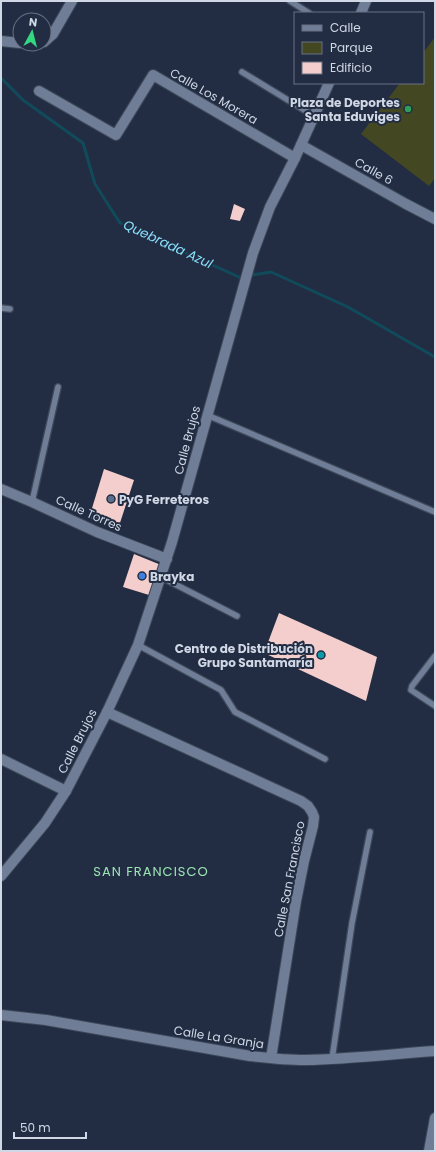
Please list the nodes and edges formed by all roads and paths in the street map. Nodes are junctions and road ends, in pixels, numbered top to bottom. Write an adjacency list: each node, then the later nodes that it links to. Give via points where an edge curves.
1 (72, 1): 6 (street)
2 (290, 1): 4 (lane)
3 (366, 1): 5 (street)
4 (307, 12)
5 (361, 12)
6 (52, 35)
7 (1, 41): 8 (street)
8 (12, 42)
9 (242, 72): 12 (lane)
10 (329, 84): 12 (street, Calle Brujos)
11 (39, 90): 14 (street, Calle Los Morera, via 116,135 152,75)
12 (314, 116): 13 (street, Calle Brujos)
13 (301, 145): 14 (street, Calle Brujos); 15 (street, Calle 6)
14 (295, 158): 19 (street, Calle Brujos, via 270,207 253,253)
15 (435, 219)
16 (1, 308): 17 (lane)
17 (10, 309)
18 (58, 388): 21 (lane)
19 (207, 415): 22 (lane); 23 (street, Calle Brujos)
20 (1, 489): 21 (street, Calle Torres)
21 (32, 502): 23 (street, Calle Torres, via 97,532)
22 (435, 512)
23 (167, 559): 24 (street, Calle Brujos)
24 (161, 577): 25 (lane); 26 (street, Calle Brujos)
25 (237, 616)
26 (138, 645): 29 (street, Calle Brujos); 31 (lane, via 221,690 236,712)
27 (435, 656): 28 (lane, via 410,690)
28 (435, 706)
29 (107, 712): 32 (street, Calle Brujos); 37 (street, Calle San Francisco, via 301,801 312,812 313,826 296,901)
30 (1, 759): 32 (street)
31 (325, 759)
32 (66, 791): 34 (street, Calle Brujos, via 45,823)
33 (370, 832): 38 (lane, via 352,923)
34 (1, 876)
35 (1, 1015): 37 (street, Calle La Granja, via 46,1020)
36 (435, 1051): 38 (street, Calle La Granja)
37 (272, 1058): 38 (street, Calle La Granja)
38 (332, 1059)
39 (435, 1118): 40 (street)
40 (429, 1151)

